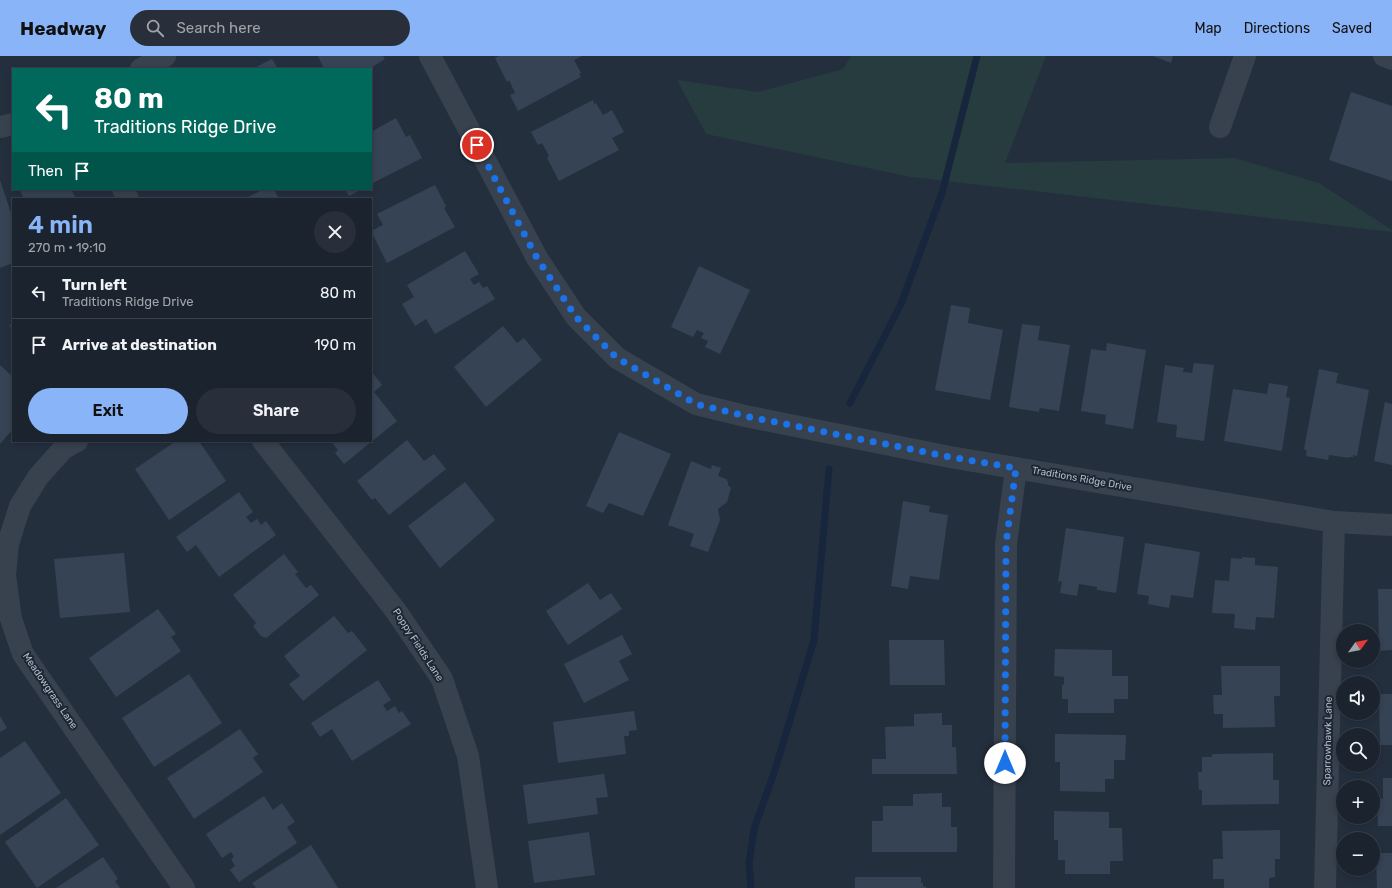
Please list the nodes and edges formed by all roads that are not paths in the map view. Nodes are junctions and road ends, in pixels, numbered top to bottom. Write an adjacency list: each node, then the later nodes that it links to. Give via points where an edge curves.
1 (165, 56): 6 (street)
2 (430, 56): 12 (street, Traditions Ridge Drive, via 537,258 576,317 617,358 696,404 950,457)
3 (1245, 56): 9 (street)
4 (1384, 56): 5 (street)
5 (1392, 59)
6 (143, 68)
7 (12, 124): 8 (street)
8 (0, 127)
9 (1220, 127)
10 (75, 442): 15 (street, Meadowgrass Lane, via 63,449 38,477 20,506 8,544 5,575 10,619 24,654)
11 (264, 442): 16 (street, Poppy Fields Lane, via 396,611 442,679 468,756)
12 (1016, 468): 13 (street, Traditions Ridge Drive); 17 (street, via 1006,544)
13 (1334, 522): 14 (street, Traditions Ridge Drive); 18 (street, Sparrowhawk Lane)
14 (1392, 525)
15 (184, 888)
16 (487, 888)
17 (1004, 888)
18 (1325, 888)

